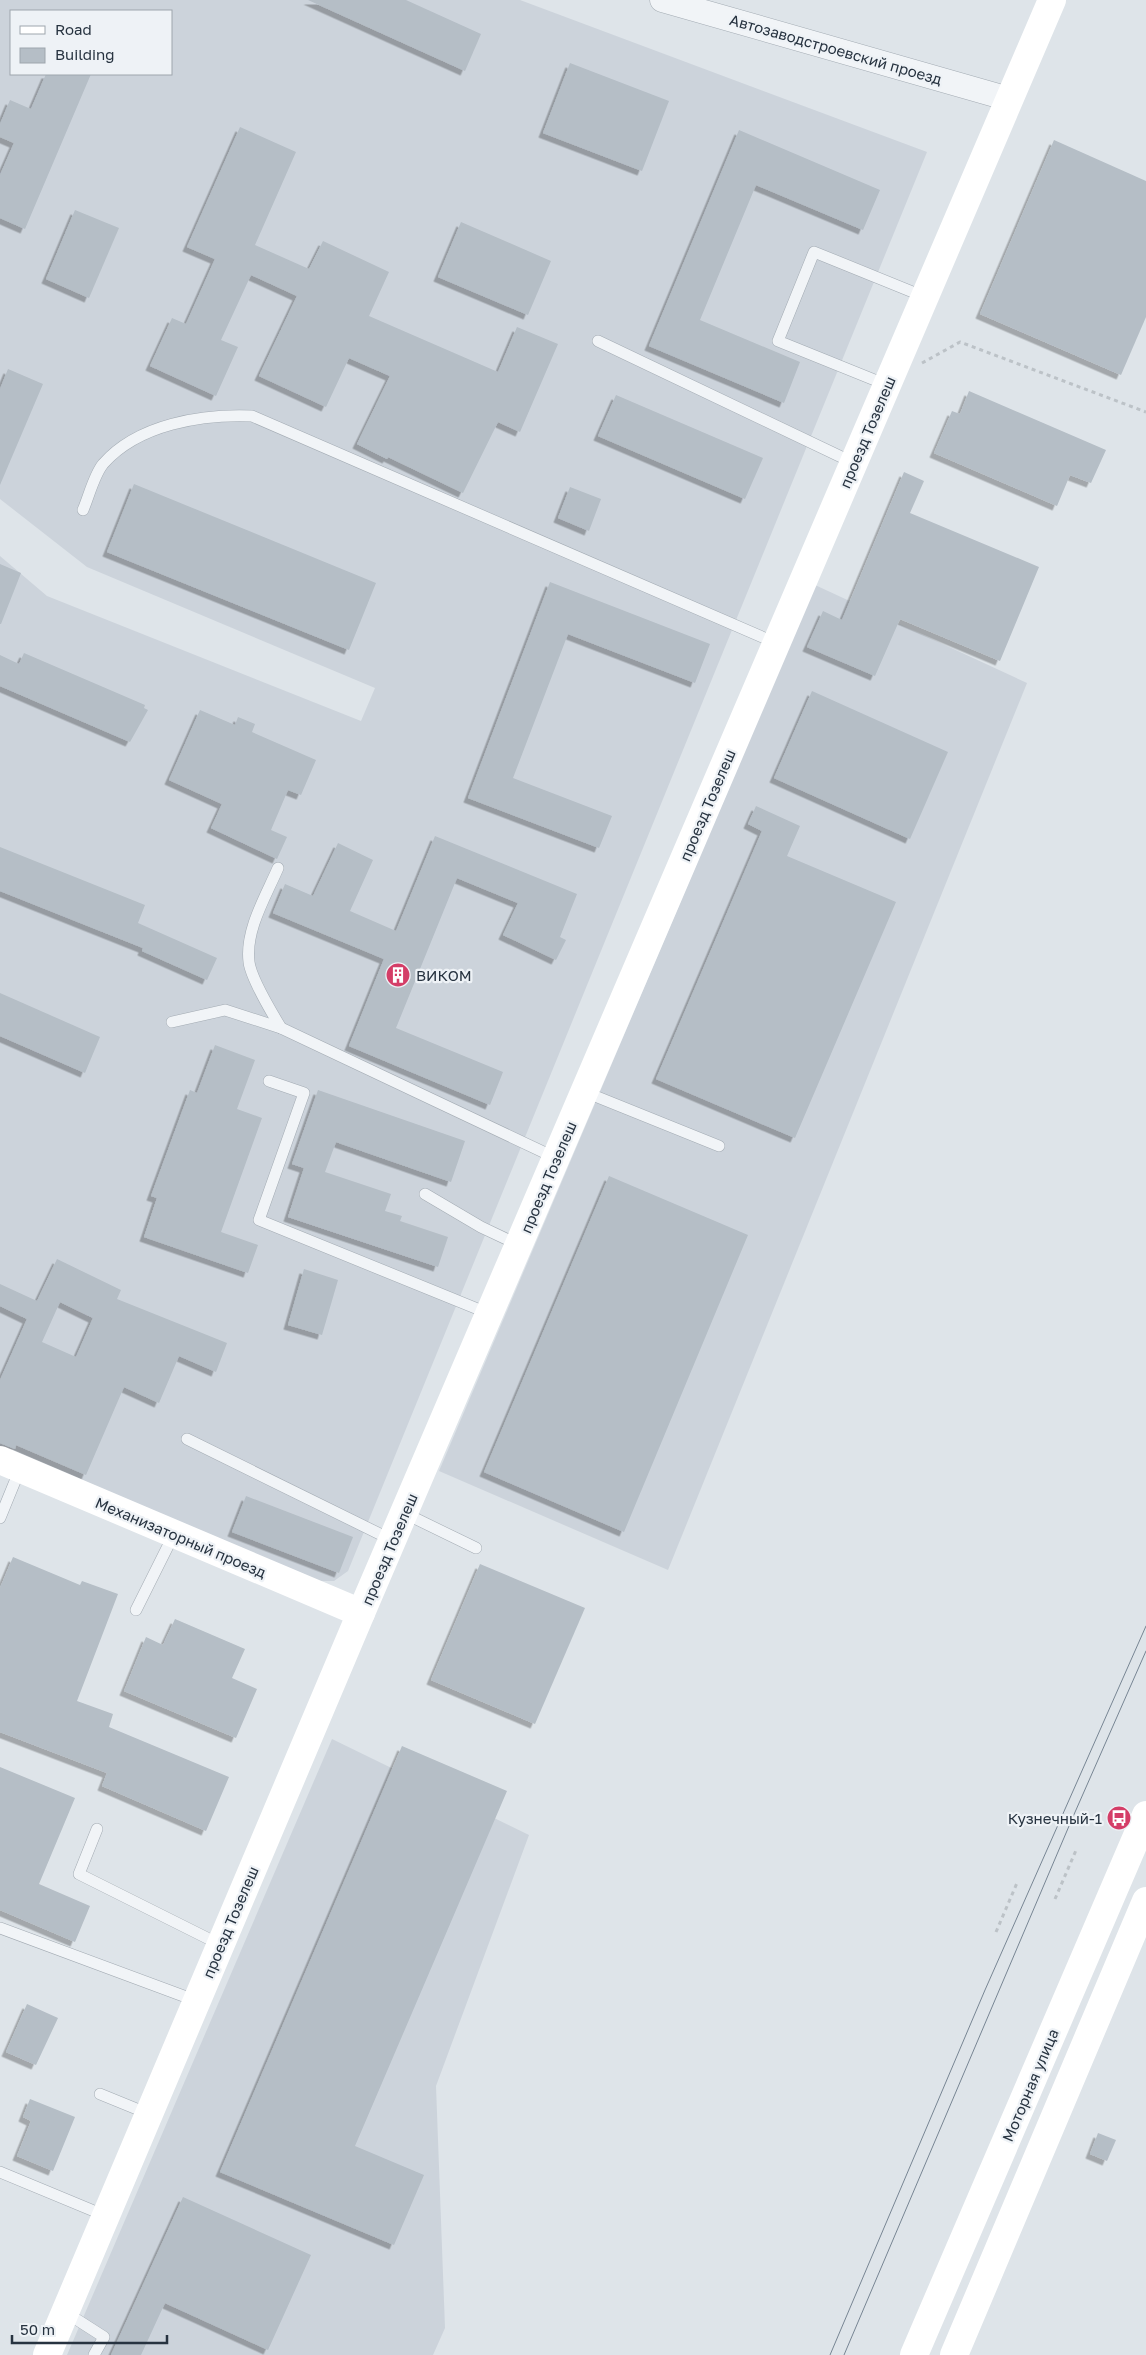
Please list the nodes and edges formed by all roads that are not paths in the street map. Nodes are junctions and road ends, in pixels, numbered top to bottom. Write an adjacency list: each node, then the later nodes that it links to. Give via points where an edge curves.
1 (662, 0): 3 (street, Автозаводстроевский проезд)
2 (1052, 0): 3 (street, проезд Тозелеш)
3 (1009, 99): 4 (street, проезд Тозелеш)
4 (924, 297): 6 (street, проезд Тозелеш); 6 (lane, via 814,252 778,341)
5 (598, 341): 7 (lane)
6 (892, 373): 7 (street, проезд Тозелеш)
7 (854, 463): 9 (street, проезд Тозелеш)
8 (83, 510): 9 (lane, via 102,465 124,445 170,425 252,416)
9 (776, 643): 14 (street, проезд Тозелеш)
10 (278, 868): 12 (lane, via 252,929 249,963)
11 (172, 1022): 12 (lane, via 225,1010)
12 (281, 1028): 16 (lane)
13 (269, 1081): 19 (lane, via 304,1093 259,1220)
14 (584, 1092): 15 (lane); 16 (street, проезд Тозелеш)
15 (719, 1146)
16 (556, 1158): 18 (street, проезд Тозелеш)
17 (425, 1194): 18 (lane)
18 (519, 1245): 19 (street, проезд Тозелеш)
19 (490, 1314): 22 (street, проезд Тозелеш)
20 (187, 1439): 25 (lane)
21 (10, 1465): 23 (lane); 24 (street, Механизаторный проезд)
22 (404, 1513): 25 (street, проезд Тозелеш); 26 (lane)
23 (0, 1518)
24 (174, 1534): 27 (lane); 28 (street, Механизаторный проезд)
25 (392, 1540): 28 (street, проезд Тозелеш)
26 (476, 1548)
27 (136, 1610)
28 (361, 1613): 33 (street, проезд Тозелеш)
29 (1146, 1815): 42 (street, Моторная улица)
30 (96, 1828): 33 (lane, via 79,1874)
31 (1146, 1901): 43 (street)
32 (0, 1928): 34 (lane)
33 (221, 1945): 34 (street, проезд Тозелеш)
34 (197, 2001): 36 (street, проезд Тозелеш)
35 (100, 2094): 36 (lane)
36 (149, 2114): 38 (street, проезд Тозелеш)
37 (0, 2172): 38 (lane)
38 (106, 2216): 39 (street, проезд Тозелеш)
39 (65, 2312): 40 (street, проезд Тозелеш); 41 (lane, via 104,2337)
40 (47, 2355)
41 (94, 2355)
42 (914, 2355)
43 (954, 2355)

